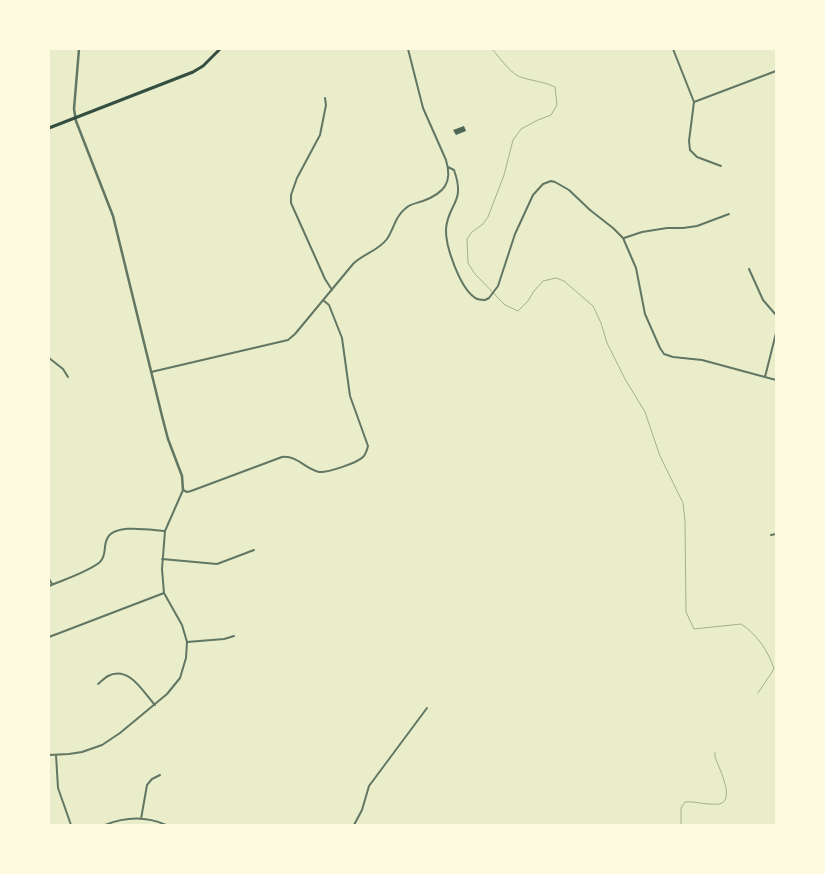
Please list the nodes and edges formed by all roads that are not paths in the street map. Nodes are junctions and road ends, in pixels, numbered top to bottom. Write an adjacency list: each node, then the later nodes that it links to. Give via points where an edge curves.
1 (79, 49): 8 (street, via 74,102)
2 (408, 49): 11 (street, via 423,108)
3 (673, 49): 7 (street)
4 (219, 50): 8 (main road, via 193,72)
5 (776, 71): 7 (street)
6 (325, 98): 15 (street, via 320,135 297,178 291,195 291,204 324,279)
7 (694, 102): 10 (street, via 690,150 697,157)
8 (76, 117): 9 (main road); 20 (street, via 114,220)
9 (49, 128)
10 (721, 166)
11 (448, 167): 13 (street, via 454,170 459,190 446,230 452,257 468,292 480,300 489,298 498,286 528,205 536,190 547,182 563,186); 15 (street, via 448,181 444,189 435,196 406,208 397,217 387,239 378,248 358,259)
12 (729, 214): 13 (street, via 696,226 642,232)
13 (623, 238): 22 (street, via 636,268 645,314 662,352 668,356 702,360)
14 (750, 269): 17 (street, via 763,300)
15 (332, 290): 16 (street)
16 (323, 300): 20 (street, via 288,340); 24 (street, via 329,305 342,338 350,396 368,446 364,457 324,472 313,470 291,457 282,457 191,491)
17 (776, 315)
18 (776, 333): 22 (street)
19 (49, 358): 21 (street, via 63,369)
20 (152, 372): 24 (street, via 168,439 182,476)
21 (68, 377)
22 (765, 377): 23 (street)
23 (776, 380)
24 (183, 490): 25 (street)
25 (165, 531): 29 (street); 31 (street, via 114,531 107,539 105,553 100,562 75,576)
26 (776, 534): 27 (street)
27 (771, 535)
28 (254, 550): 29 (street, via 217,564)
29 (162, 559): 32 (street)
30 (49, 578): 31 (street)
31 (50, 585)
32 (164, 592): 34 (street); 35 (street, via 182,625)
33 (234, 636): 35 (street)
34 (49, 637)
35 (187, 642): 37 (street, via 186,658 180,678)
36 (98, 684): 37 (street, via 107,676 127,676 136,682)
37 (155, 704): 40 (street, via 102,745 82,752)
38 (427, 708): 46 (street, via 369,786 362,810)
39 (49, 755): 40 (street)
40 (56, 755): 43 (street, via 58,788)
41 (160, 775): 42 (street, via 147,785)
42 (141, 819): 44 (street, via 123,819); 45 (street)
43 (72, 825)
44 (105, 825)
45 (166, 825)
46 (354, 825)

